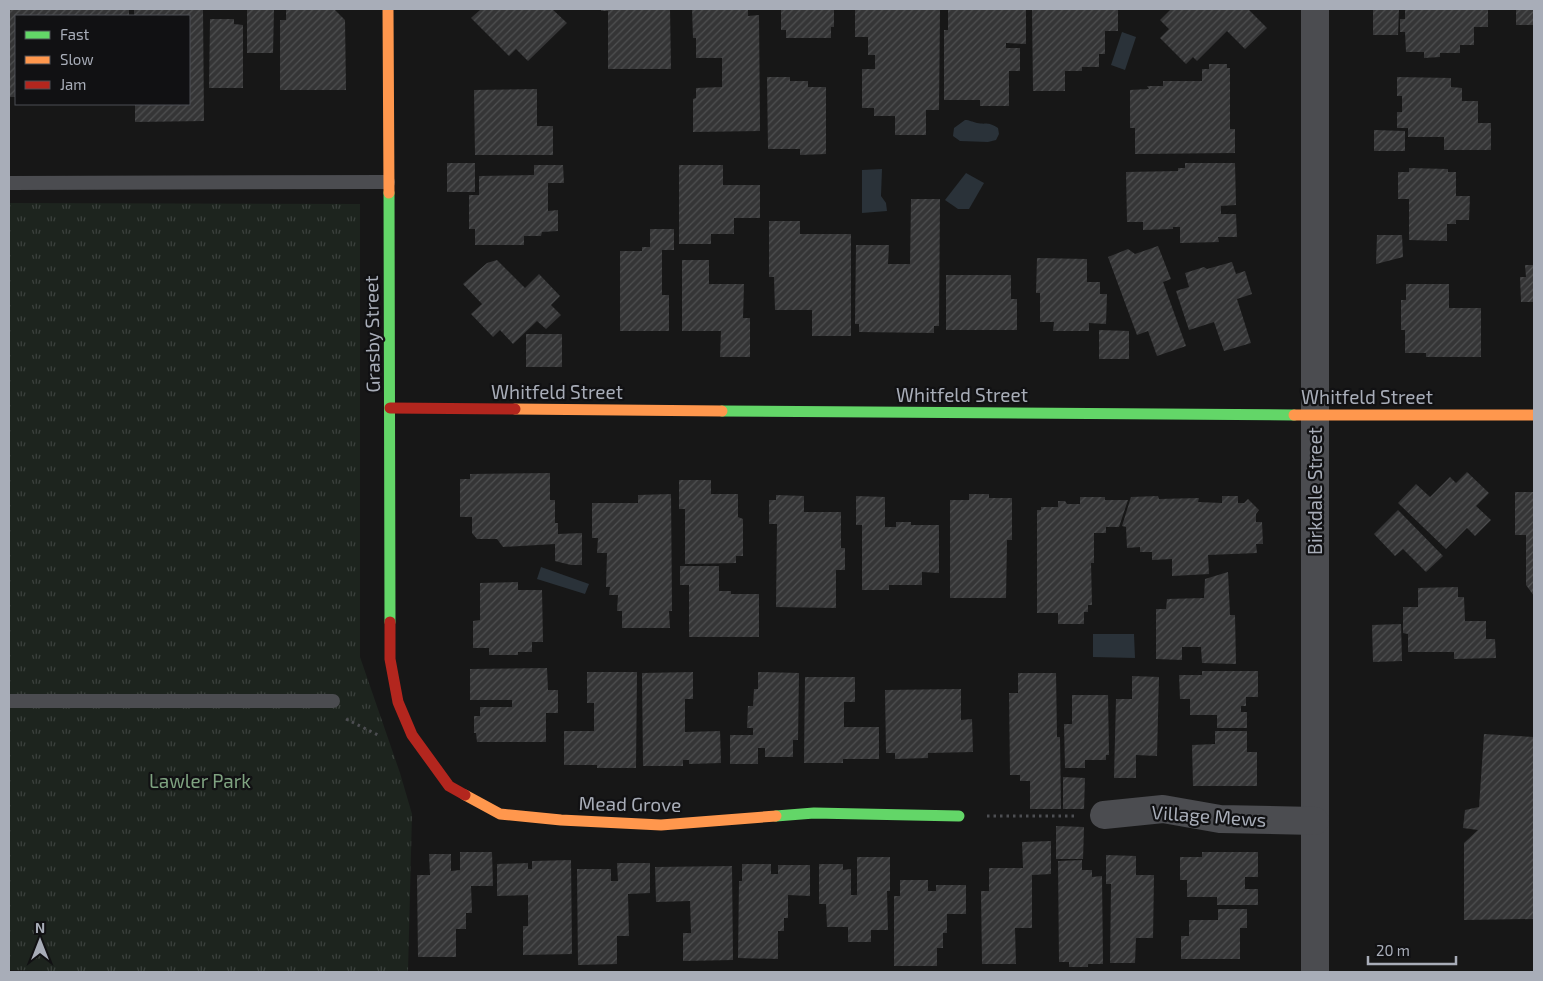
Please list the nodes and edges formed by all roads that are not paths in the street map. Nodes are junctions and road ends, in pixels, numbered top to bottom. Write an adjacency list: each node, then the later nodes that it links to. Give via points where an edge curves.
1 (388, 9): 3 (street, Grasby Street)
2 (1315, 9): 6 (street, Birkdale Street)
3 (388, 182): 4 (lane); 5 (street, Grasby Street)
4 (9, 183)
5 (390, 408): 6 (street, Whitfeld Street); 8 (street, Grasby Street)
6 (1315, 415): 7 (street, Whitfeld Street); 13 (street, Birkdale Street)
7 (1534, 415)
8 (390, 659): 12 (street, Mead Grove, via 398,702 412,735 449,786 500,814 661,824 814,813)
9 (9, 701): 10 (lane)
10 (333, 701)
11 (1104, 815): 13 (street, Village Mews, via 1163,809 1220,819)
12 (959, 816)
13 (1315, 821): 14 (street, Birkdale Street)
14 (1315, 972)

